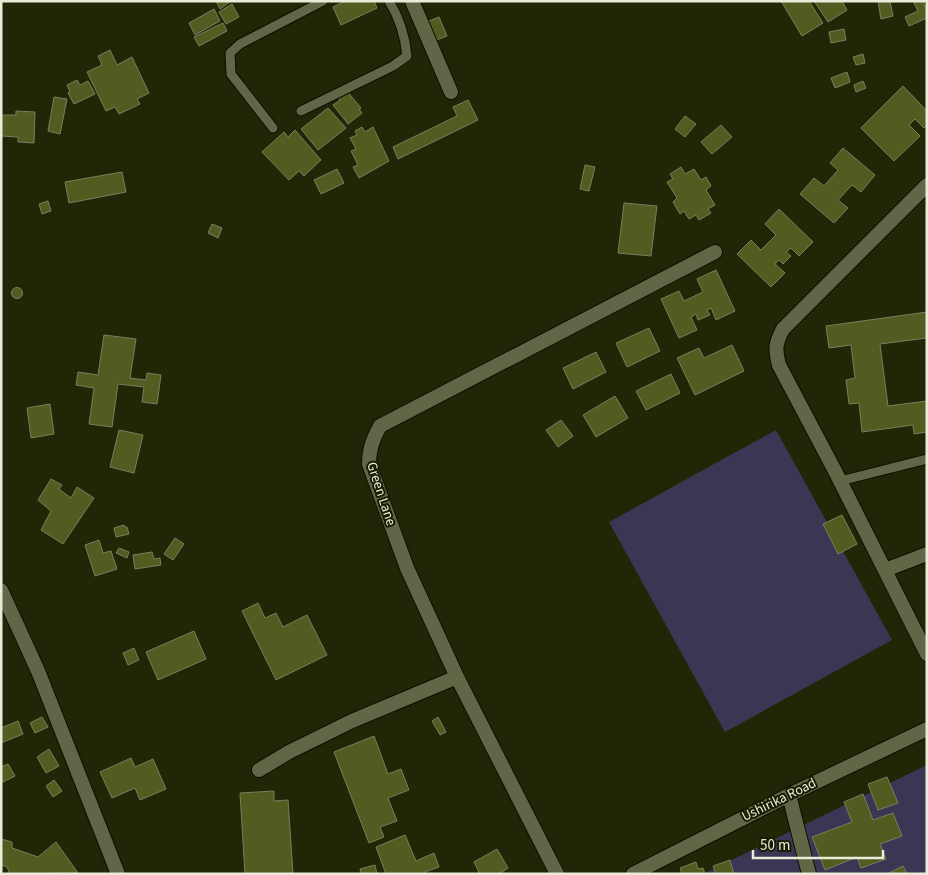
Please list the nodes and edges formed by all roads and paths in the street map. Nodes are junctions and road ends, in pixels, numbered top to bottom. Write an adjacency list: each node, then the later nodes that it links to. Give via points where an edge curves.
1 (323, 1): 6 (lane, via 240,44 230,53 231,74)
2 (389, 1): 5 (lane, via 405,37 407,56)
3 (412, 1): 4 (street)
4 (451, 92)
5 (301, 111)
6 (273, 128)
7 (927, 185): 10 (street, via 783,329 776,340 779,366)
8 (715, 252): 15 (street, Green Lane, via 380,426 372,439 369,464 407,568)
9 (927, 459): 10 (lane)
10 (840, 480): 12 (street)
11 (927, 554): 12 (street)
12 (885, 570): 14 (street)
13 (1, 590): 19 (street, via 38,671)
14 (927, 654)
15 (457, 677): 17 (street, via 352,721); 20 (street, Green Lane)
16 (927, 729): 18 (street, Ushirika Road)
17 (259, 770)
18 (789, 795): 21 (street, Ushirika Road); 22 (street)
19 (118, 874)
20 (557, 874)
21 (633, 874)
22 (809, 874)

